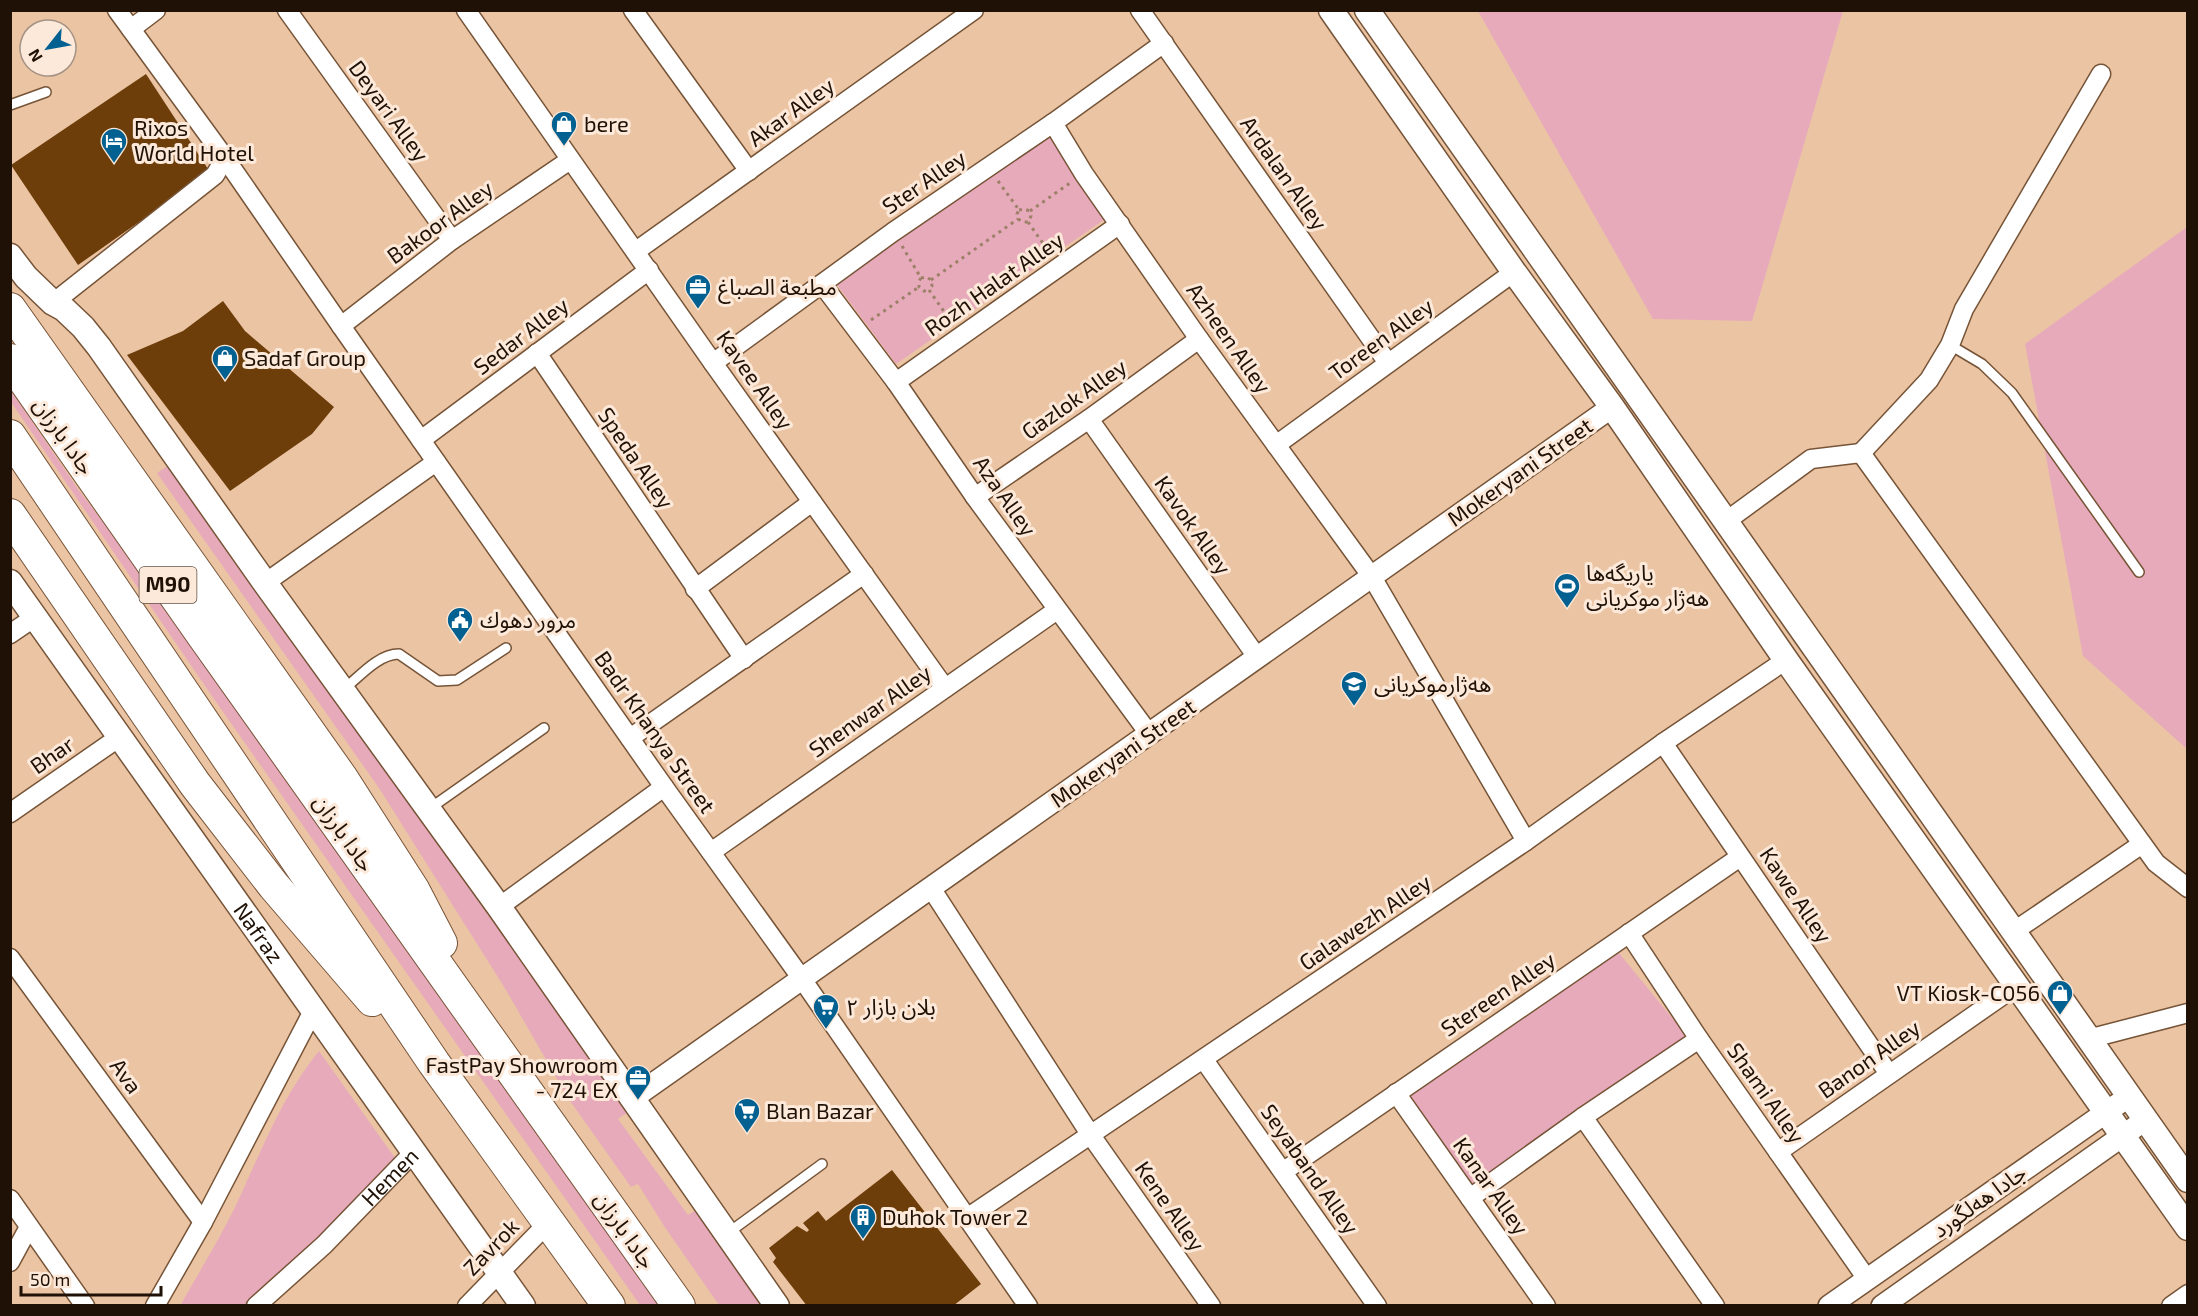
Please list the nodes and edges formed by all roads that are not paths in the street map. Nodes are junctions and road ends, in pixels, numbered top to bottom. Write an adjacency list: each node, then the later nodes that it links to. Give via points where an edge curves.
1 (117, 10): 10 (street, Badr Khanya Street)
2 (156, 10): 10 (street)
3 (287, 10): 20 (street, Deyari Alley)
4 (466, 10): 17 (street, Kavee Alley)
5 (633, 10): 18 (street)
6 (1140, 10): 11 (street, Ardalan Alley)
7 (1331, 10): 24 (main road)
8 (1367, 10): 46 (main road)
9 (965, 13): 18 (street, Akar Alley)
10 (131, 29): 16 (street, Badr Khanya Street)
11 (1164, 43): 15 (street, Ster Alley); 34 (street, Ardalan Alley)
12 (2100, 74): 30 (street, via 1964,309)
13 (45, 92): 14 (lane)
14 (10, 105)
15 (1053, 123): 19 (street, Azheen Alley); 25 (street, Ster Alley)
16 (225, 158): 26 (street, via 215,175); 28 (street, Badr Khanya Street)
17 (570, 160): 20 (street, Bakoor Alley); 21 (street, Kavee Alley)
18 (749, 171): 21 (street, Akar Alley)
19 (1120, 224): 29 (street, Azheen Alley); 35 (street, Rozh Halat Alley)
20 (452, 240): 28 (street, Bakoor Alley)
21 (636, 251): 23 (street, Kavee Alley)
22 (10, 256): 26 (main road)
23 (649, 270): 31 (street, Sedar Alley); 33 (street, Kavee Alley)
24 (1514, 272): 34 (street, Toreen Alley); 36 (main road)
25 (822, 284): 33 (street, Ster Alley); 35 (street, Aza Alley)
26 (53, 303): 51 (main road, via 83,327 99,347)
27 (10, 309): 84 (highway, via 364,811 414,891)
28 (340, 326): 39 (street, Badr Khanya Street)
29 (1199, 339): 37 (street, Gazlok Alley); 40 (street, Azheen Alley)
30 (1950, 345): 41 (street, via 1929,380); 47 (lane, via 1982,364 2012,393)
31 (537, 353): 39 (street, Sedar Alley); 52 (street, Speda Alley)
32 (10, 360): 84 (highway, جادا بارزان / M90)
33 (713, 363): 44 (street, Kavee Alley)
34 (1388, 363): 40 (street, Toreen Alley)
35 (896, 382): 43 (street, Aza Alley)
36 (1612, 407): 49 (street, Mokeryani Street); 59 (main road)
37 (1089, 419): 43 (street, Gazlok Alley); 57 (street, Kavok Alley)
38 (10, 436): 88 (highway, جادا بارزان / M90)
39 (421, 440): 42 (street, Badr Khanya Street)
40 (1276, 445): 49 (street, Azheen Alley)
41 (1861, 453): 46 (street, via 1811,459); 71 (street)
42 (436, 462): 51 (street); 65 (street, Badr Khanya Street)
43 (975, 497): 53 (street, Aza Alley)
44 (812, 502): 48 (street, Kavee Alley); 52 (street)
45 (10, 515): 88 (highway, via 195,784 352,979)
46 (1725, 522): 77 (main road)
47 (2139, 572)
48 (864, 574): 58 (street); 60 (street, Kavee Alley)
49 (1372, 577): 57 (street, Mokeryani Street); 70 (street, Azheen Alley)
50 (10, 582): 54 (main road, Nafraz)
51 (266, 583): 61 (main road)
52 (695, 589): 58 (street, Speda Alley)
53 (1057, 610): 60 (street, Shenwar Alley); 63 (street, Aza Alley)
54 (35, 617): 55 (street); 64 (main road, Nafraz)
55 (10, 634)
56 (506, 648): 61 (lane, via 457,680 438,681 399,654 392,654)
57 (1257, 657): 63 (street, Mokeryani Street)
58 (744, 659): 65 (street)
59 (1786, 660): 66 (street, Galawezh Alley); 81 (main road)
60 (945, 688): 72 (street, Shenwar Alley)
61 (344, 690): 68 (main road)
62 (544, 728): 68 (lane)
63 (1150, 735): 74 (street, Mokeryani Street)
64 (121, 736): 69 (street, Bhar); 82 (main road, Nafraz)
65 (630, 738): 67 (street, Badr Khanya Street)
66 (1664, 742): 70 (street, Galawezh Alley); 73 (street, Kawe Alley)
67 (664, 787): 72 (street, Badr Khanya Street); 76 (street)
68 (429, 809): 76 (main road)
69 (10, 813)
70 (1526, 841): 87 (street, Galawezh Alley)
71 (2142, 844): 75 (street, via 2156,862); 77 (street)
72 (711, 852): 80 (street, Badr Khanya Street)
73 (1740, 857): 78 (street, Stereen Alley); 89 (street, Kawe Alley)
74 (931, 888): 80 (street, Mokeryani Street); 96 (street, Kene Alley)
75 (2187, 888)
76 (499, 907): 92 (main road)
77 (2013, 932): 86 (main road)
78 (1629, 933): 85 (street, Shami Alley); 90 (street, Stereen Alley)
79 (10, 958): 106 (street, Ava)
80 (802, 979): 92 (street, Mokeryani Street); 105 (street, Badr Khanya Street)
81 (2016, 986): 89 (street, Banon Alley); 93 (main road)
82 (314, 1009): 98 (main road, Nafraz); 106 (street)
83 (2187, 1013): 86 (street)
84 (485, 1033): 121 (highway, جادا بارزان / M90)
85 (1699, 1039): 94 (street); 99 (street, Shami Alley)
86 (2088, 1039): 91 (main road)
87 (1204, 1060): 96 (street, Galawezh Alley); 101 (street, Seyaband Alley)
88 (434, 1063): 107 (highway, جادا بارزان / M90)
89 (1889, 1074): 99 (street, Banon Alley)
90 (1396, 1093): 101 (street, Stereen Alley); 103 (street, Kanar Alley)
91 (2128, 1096): 93 (street, جادا هەلگورد); 95 (main road)
92 (633, 1098): 110 (main road)
93 (2106, 1112): 97 (main road); 113 (street, جادا هەلگورد)
94 (1583, 1116): 103 (street); 127 (street)
95 (2145, 1120): 97 (street, جادا هەلگورد); 102 (main road)
96 (1090, 1134): 105 (street, Galawezh Alley); 124 (street, Kene Alley)
97 (2122, 1136): 109 (main road); 129 (street, جادا هەلگورد)
98 (414, 1152): 112 (main road, Hemen); 117 (street, Hemen, via 324,1245)
99 (1778, 1152): 113 (street, Shami Alley)
100 (822, 1164): 110 (lane)
101 (1284, 1171): 125 (street, Seyaband Alley)
102 (2187, 1180)
103 (1470, 1198): 126 (street, Kanar Alley)
104 (10, 1199): 108 (street)
105 (967, 1218): 123 (street, Badr Khanya Street)
106 (203, 1222): 116 (street)
107 (549, 1222): 112 (street, Zavrok); 120 (highway, جادا بارزان / M90)
108 (29, 1227): 111 (street); 115 (street)
109 (2187, 1228)
110 (726, 1234): 122 (main road)
111 (10, 1262)
112 (500, 1273): 118 (street, Zavrok); 119 (main road, Hemen)
113 (1867, 1279): 128 (street, جادا هەلگورد)
114 (2187, 1294): 130 (street)
115 (85, 1305)
116 (155, 1305)
117 (256, 1305)
118 (467, 1305)
119 (523, 1305)
120 (609, 1305)
121 (679, 1305)
122 (777, 1305)
123 (1028, 1305)
124 (1211, 1305)
125 (1377, 1305)
126 (1546, 1305)
127 (1715, 1305)
128 (1830, 1305)
129 (1882, 1305)
130 (2171, 1305)

